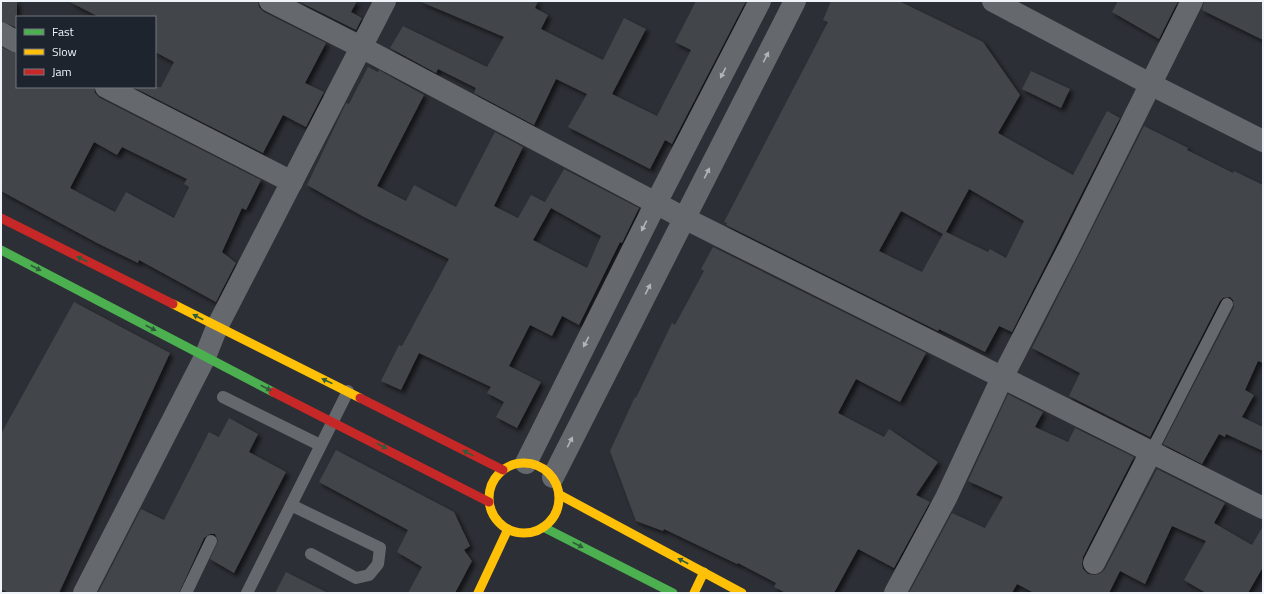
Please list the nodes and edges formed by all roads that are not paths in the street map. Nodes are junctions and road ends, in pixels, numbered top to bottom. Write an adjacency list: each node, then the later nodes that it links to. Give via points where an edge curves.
1 (270, 1): 9 (street)
2 (385, 1): 9 (street)
3 (760, 1): 14 (street, one-way to 14)
4 (794, 1): 16 (street, one-way to 4)
5 (993, 1): 10 (street)
6 (1192, 1): 10 (street)
7 (1, 34): 8 (street)
8 (16, 42)
9 (361, 47): 13 (street); 14 (street)
10 (1150, 84): 12 (street); 23 (street)
11 (108, 88): 13 (street)
12 (1263, 141)
13 (292, 182): 21 (street)
14 (656, 203): 16 (street); 18 (street, one-way to 18)
15 (1, 218): 21 (street, one-way to 15)
16 (684, 218): 20 (street, one-way to 16); 23 (street)
17 (1, 250): 22 (street, one-way to 22)
18 (606, 302): 20 (street); 29 (street, one-way to 29)
19 (1227, 304): 28 (lane)
20 (634, 316): 31 (street, one-way to 20)
21 (218, 327): 22 (street); 24 (street, one-way to 21)
22 (205, 357): 26 (street, one-way to 26); 41 (street)
23 (1002, 378): 28 (street); 48 (street, via 946,498)
24 (348, 391): 26 (lane); 30 (street, one-way to 24)
25 (224, 398): 27 (lane)
26 (332, 420): 27 (lane); 32 (street, one-way to 32)
27 (320, 445): 33 (lane)
28 (1151, 452): 34 (street); 39 (street)
29 (526, 463): 30 (street, via 514,464); 31 (street, via 538,465)
30 (503, 470): 32 (street, via 495,478)
31 (556, 486): 35 (street, via 558,507 553,518); 40 (street, one-way to 31)
32 (489, 502): 36 (street, via 493,514)
33 (291, 505): 38 (lane, via 380,548 378,564 369,575 356,578); 43 (lane)
34 (1263, 508)
35 (543, 527): 36 (street, via 532,532 520,533); 45 (street, one-way to 45)
36 (508, 529): 44 (street)
37 (211, 541): 42 (lane)
38 (311, 554)
39 (1094, 563)
40 (704, 572): 46 (street); 47 (street)
41 (84, 593)
42 (186, 593)
43 (247, 593)
44 (478, 593)
45 (673, 593)
46 (694, 593)
47 (742, 593)
48 (895, 593)

